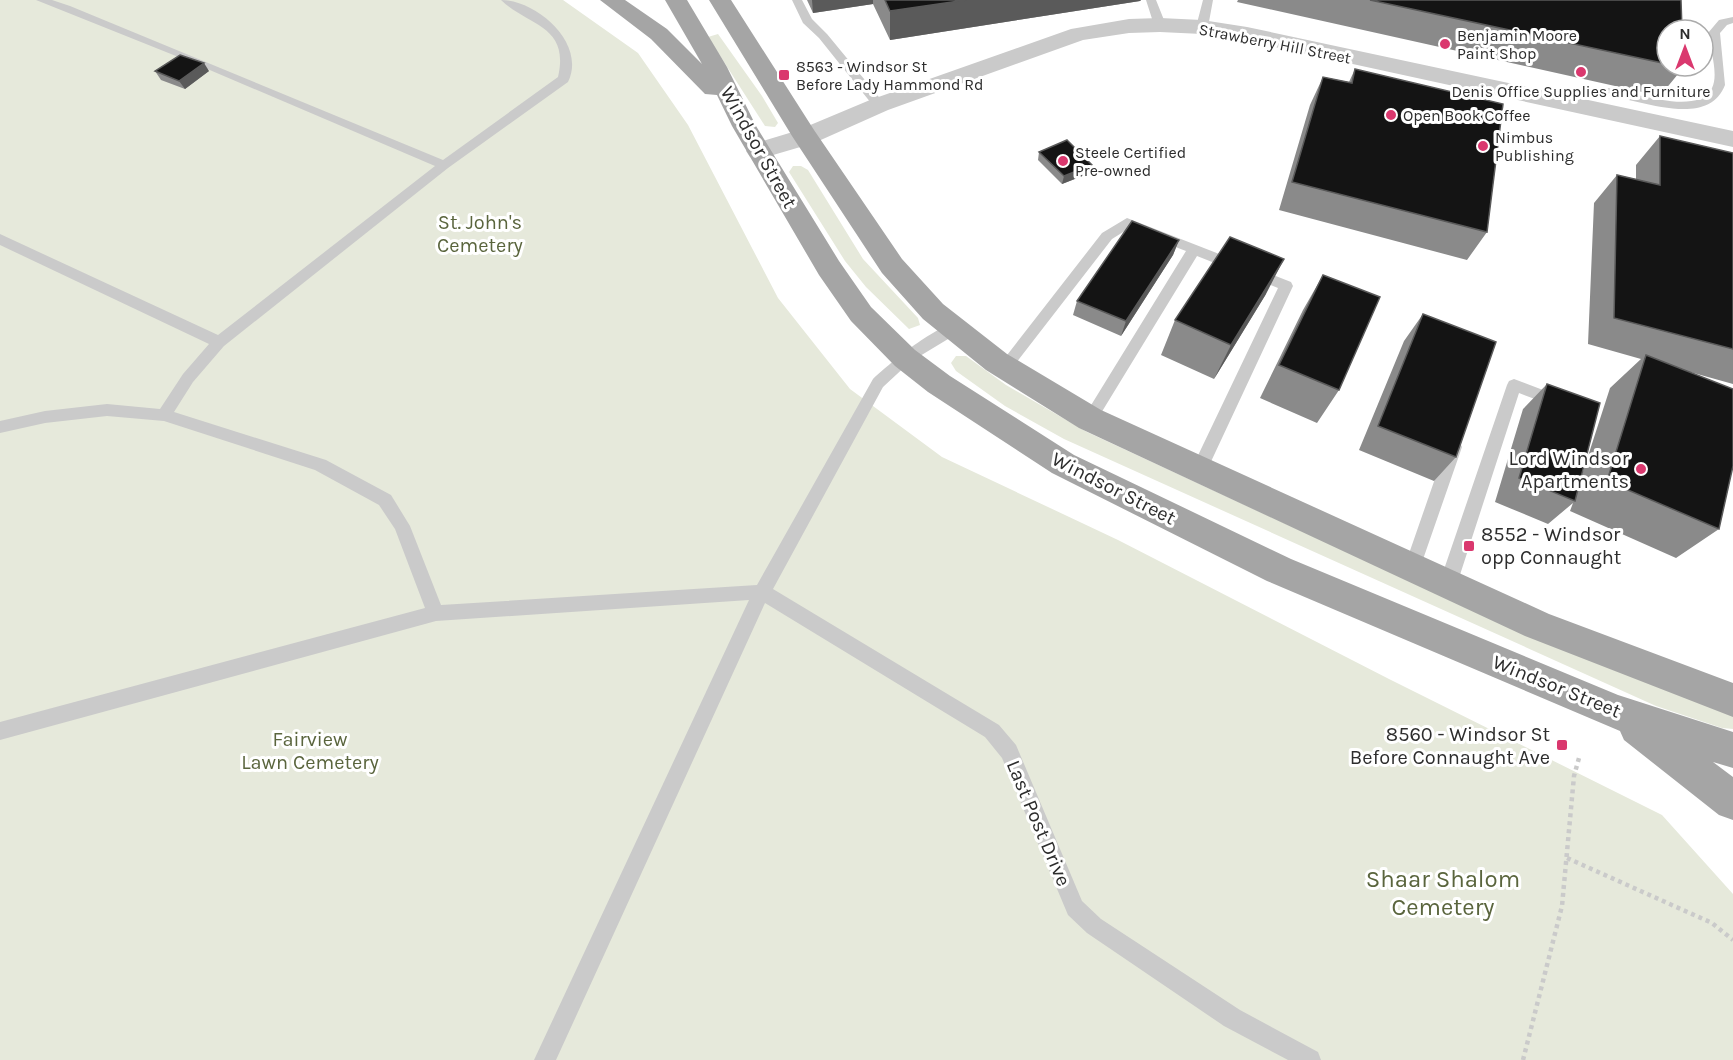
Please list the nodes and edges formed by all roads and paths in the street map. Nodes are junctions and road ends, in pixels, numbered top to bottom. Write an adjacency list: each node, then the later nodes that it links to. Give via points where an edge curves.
1 (41, 0): 17 (lane)
2 (506, 0): 17 (lane, via 535,15 556,35 567,58 564,79)
3 (611, 0): 15 (main road, via 659,34 698,72)
4 (676, 0): 15 (main road, Windsor Street)
5 (720, 0): 14 (main road, Windsor Street)
6 (796, 0): 12 (lane, via 807,21)
7 (1151, 0): 10 (lane)
8 (1208, 0): 11 (lane)
9 (1733, 20): 13 (lane, via 1723,22 1714,33 1719,85 1715,94 1703,102 1668,105 1592,91 1583,95)
10 (1160, 25): 11 (street, Strawberry Hill Street); 12 (street, Strawberry Hill Street, via 1079,34)
11 (1202, 27): 13 (street, Strawberry Hill Street)
12 (879, 105): 14 (street, Strawberry Hill Street)
13 (1583, 107): 16 (street, Strawberry Hill Street)
14 (805, 137): 15 (street, Strawberry Hill Street); 20 (main road, Windsor Street, via 882,254)
15 (752, 139): 22 (main road, Windsor Street, via 861,314)
16 (1733, 139)
17 (444, 165): 21 (lane)
18 (0, 239): 21 (lane)
19 (1194, 249): 23 (lane, via 1127,223 1107,236); 26 (lane); 29 (lane, via 1286,286)
20 (953, 329): 22 (lane); 23 (main road, Windsor Street)
21 (219, 342): 25 (lane, via 188,378)
22 (905, 358): 32 (lane, via 878,383); 35 (main road, Windsor Street, via 1063,464 1279,570)
23 (1004, 368): 26 (main road, Windsor Street)
24 (1571, 406): 31 (lane, via 1514,386)
25 (164, 415): 27 (lane, via 107,410); 33 (lane, via 320,465 386,500 402,526)
26 (1090, 419): 29 (main road, Windsor Street)
27 (0, 427)
28 (1459, 432): 30 (lane)
29 (1200, 468): 30 (main road, Windsor Street)
30 (1412, 568): 31 (main road, Windsor Street)
31 (1448, 584): 34 (main road, Windsor Street, via 1537,625)
32 (762, 592): 33 (lane); 42 (lane); 43 (lane, Last Post Drive, via 992,731 1009,753 1075,908 1094,926 1232,1018)
33 (436, 613): 36 (lane)
34 (1733, 700)
35 (1616, 712): 37 (main road, Windsor Street); 39 (main road)
36 (0, 731)
37 (1733, 750)
38 (1579, 758): 40 (path)
39 (1733, 801)
40 (1567, 858): 41 (path, via 1712,923); 44 (path, via 1562,906)
41 (1733, 940)
42 (545, 1060)
43 (1310, 1060)
44 (1522, 1060)

